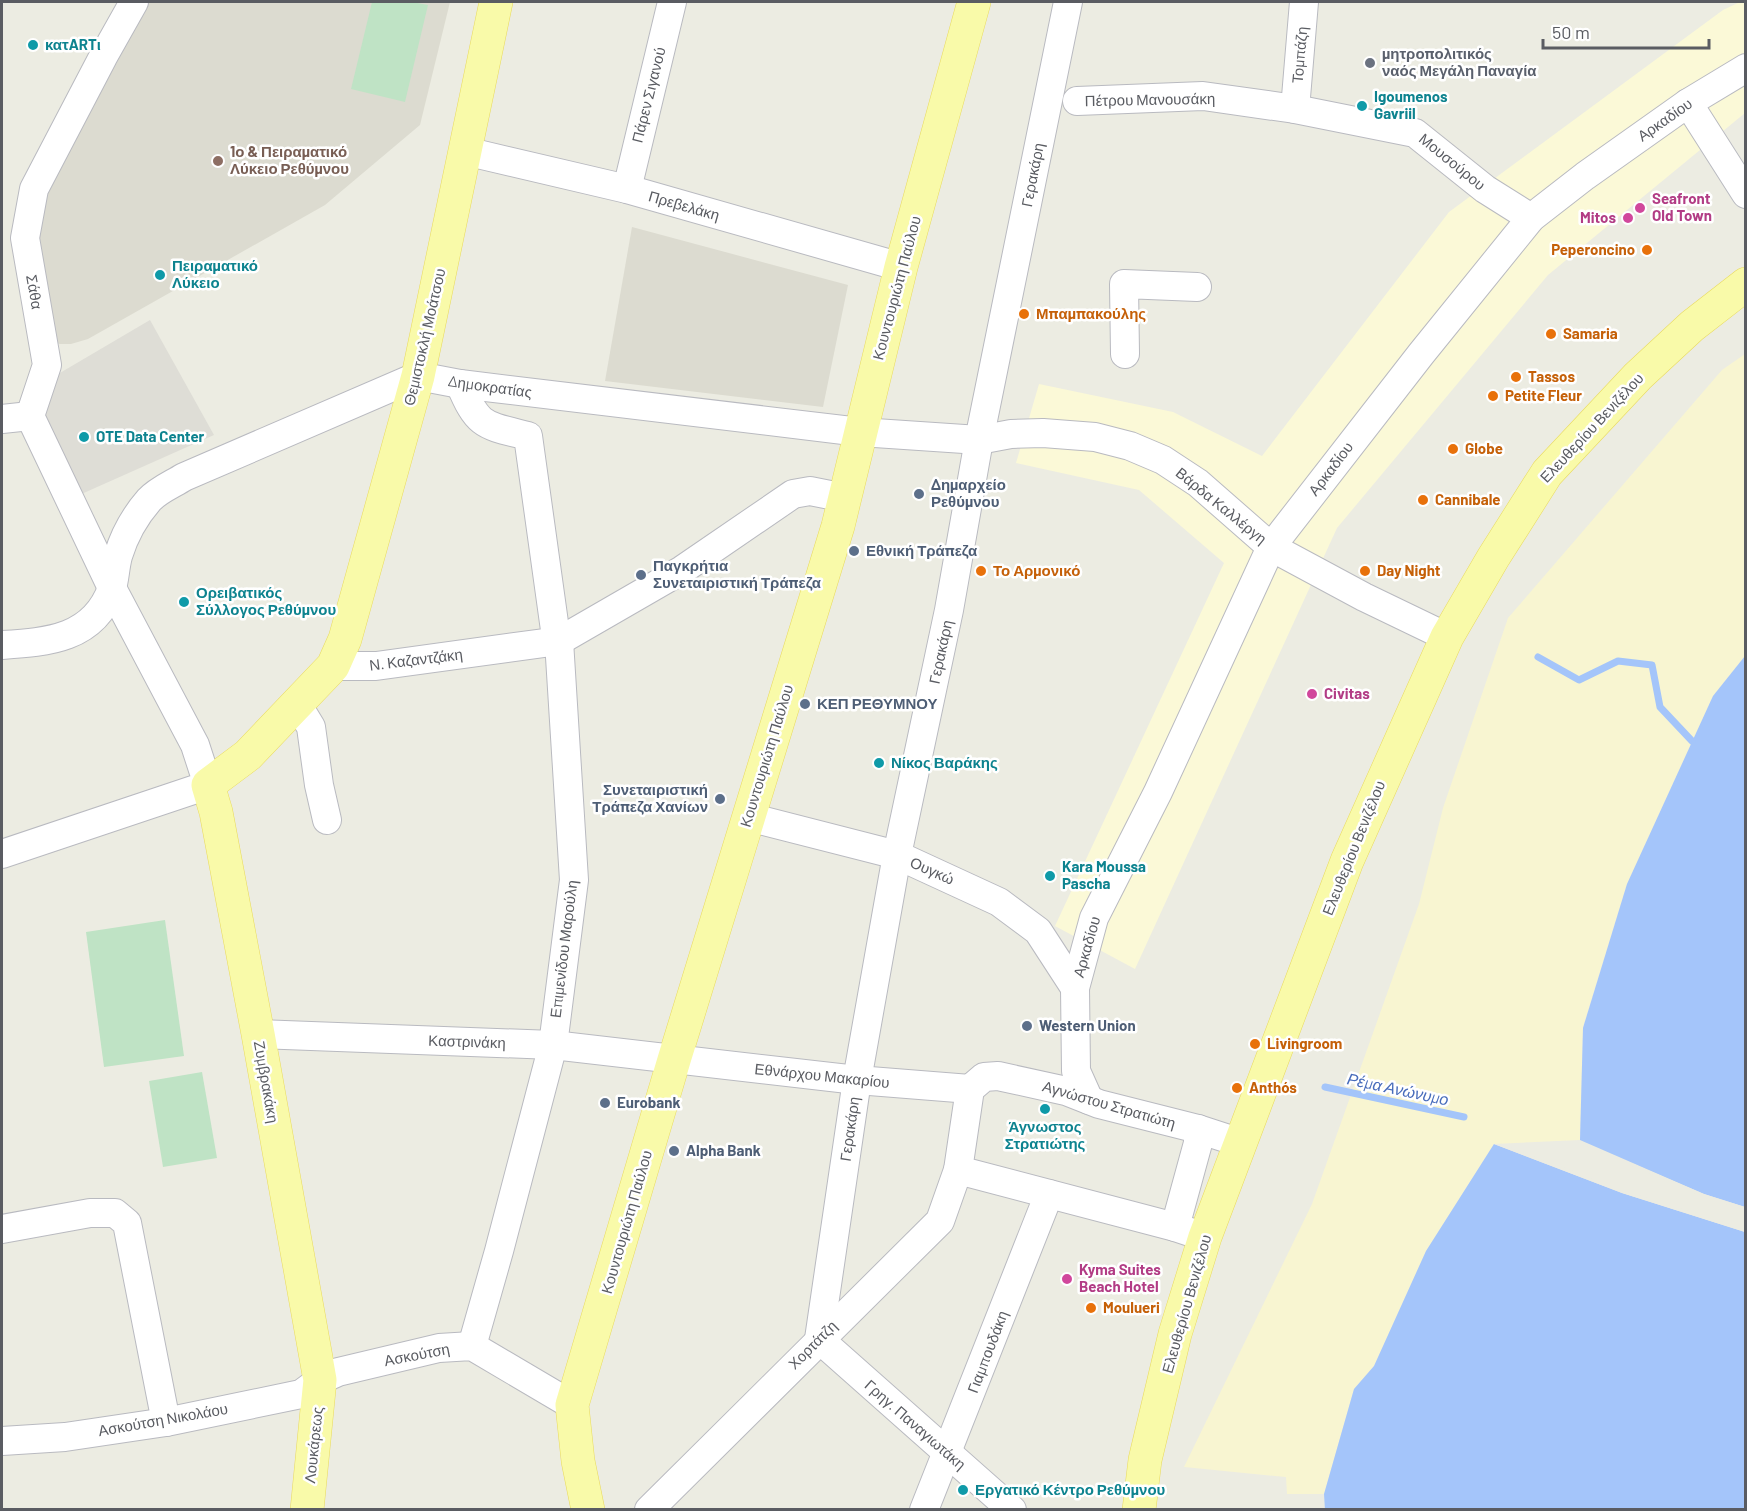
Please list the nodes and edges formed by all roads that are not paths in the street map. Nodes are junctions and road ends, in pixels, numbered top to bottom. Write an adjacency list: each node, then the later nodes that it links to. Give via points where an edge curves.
1 (134, 2): 21 (street, Σάθα, via 34,189 25,238 46,365)
2 (496, 2): 11 (main road, Θεμιστοκλή Μοάτσου)
3 (672, 2): 12 (street, Πάρεν Σιγανού)
4 (974, 2): 15 (main road, Κουντουριώτη Παύλου)
5 (1068, 2): 24 (street, Γερακάρη)
6 (1304, 2): 10 (street, Τομπάζη)
7 (1746, 68): 9 (street, Αρκαδίου)
8 (1077, 101): 10 (street, Πέτρου Μανουσάκη, via 1203,96)
9 (1688, 103): 13 (street); 14 (street, Αρκαδίου)
10 (1295, 109): 14 (street, Μουσούρου, via 1415,133 1485,189)
11 (465, 151): 12 (street, Πρεβελάκη); 19 (main road, Θεμιστοκλή Μοάτσου)
12 (627, 189): 15 (street, Πρεβελάκη)
13 (1746, 194)
14 (1532, 218): 26 (street, Αρκαδίου)
15 (901, 267): 23 (main road, Κουντουριώτη Παύλου)
16 (1746, 284): 28 (main road, Ελευθερίου Βενιζέλου, via 1692,326 1638,376 1547,473)
17 (1197, 288): 18 (street, via 1124,284)
18 (1125, 354)
19 (418, 376): 20 (street, Δημοκρατίας); 27 (street, via 184,477 150,498 129,529 118,556); 31 (main road, Θεμιστοκλή Μοάτσου, via 345,639)
20 (460, 384): 23 (street, Δημοκρατίας); 29 (street, Επιμενίδου Μαρούλη, via 479,420 528,436)
21 (30, 416): 22 (street); 27 (street)
22 (2, 419)
23 (860, 432): 24 (street, Δημοκρατίας); 25 (main road, Κουντουριώτη Παύλου)
24 (980, 440): 26 (street, Βάρδα Καλλέργη, via 1043,433 1095,437 1130,446 1163,460 1198,483); 37 (street, Γερακάρη, via 950,610)
25 (845, 498): 29 (street, Ν. Καζαντζάκη, via 810,491 793,494 682,570); 34 (main road, Κουντουριώτη Παύλου)
26 (1271, 547): 28 (street, Βάρδα Καλλέργη); 38 (street, Αρκαδίου, via 1158,792 1094,918)
27 (112, 588): 30 (street, via 98,616 75,632 41,643); 33 (street, via 195,745)
28 (1447, 637): 46 (main road, Ελευθερίου Βενιζέλου, via 1347,861)
29 (559, 641): 31 (street, Ν. Καζαντζάκη, via 376,666); 40 (street, Επιμενίδου Μαρούλη, via 574,880)
30 (2, 645)
31 (333, 666): 32 (main road)
32 (297, 704): 33 (main road, via 248,755); 35 (street, via 311,727)
33 (208, 785): 36 (street); 39 (main road, Ζυμβρακάκη)
34 (748, 817): 37 (street, Ουγκώ); 41 (main road, Κουντουριώτη Παύλου)
35 (327, 820)
36 (2, 854)
37 (897, 855): 38 (street, Ουγκώ, via 999,902 1038,931); 42 (street, Γερακάρη)
38 (1075, 988): 44 (street, Αρκαδίου, via 1076,1071)
39 (258, 1034): 40 (street, Καστρινάκη); 53 (main road, Ζυμβρακάκη)
40 (553, 1045): 41 (street, Καστρινάκη); 52 (street, Επιμενίδου Μαρούλη)
41 (674, 1060): 42 (street, Εθνάρχου Μακαρίου); 54 (main road, Κουντουριώτη Παύλου)
42 (857, 1080): 43 (street, Εθνάρχου Μακαρίου); 51 (street, Γερακάρη)
43 (970, 1089): 44 (street, Αγνώστου Στρατιώτη, via 984,1077 998,1076); 47 (street)
44 (1089, 1100): 45 (street, Αγνώστου Στρατιώτη)
45 (1198, 1129): 46 (street, Αγνώστου Στρατιώτη); 50 (street)
46 (1241, 1143): 50 (main road, Ελευθερίου Βενιζέλου)
47 (958, 1170): 48 (street); 51 (street, Χορτάτζη, via 940,1221)
48 (1049, 1194): 50 (street); 57 (street, Γιαμπουδάκη)
49 (2, 1229): 55 (street, via 90,1214 116,1214 127,1223)
50 (1190, 1232): 63 (main road, Ελευθερίου Βενιζέλου, via 1175,1334 1145,1460)
51 (819, 1340): 57 (street, Γρηγ. Παναγιωτάκη); 60 (street, Χορτάτζη)
52 (472, 1346): 53 (street, Ασκούτση, via 440,1348 338,1372); 54 (street, Ασκούτση)
53 (320, 1380): 55 (street, Ασκούτση Νικολάου, via 301,1394); 58 (main road, Λουκάρεως)
54 (572, 1405): 59 (main road, Κουντουριώτη Παύλου)
55 (166, 1422): 56 (street, Ασκούτση Νικολάου, via 65,1437)
56 (2, 1441)
57 (947, 1453): 61 (street, Γιαμπουδάκη); 62 (street, Γρηγ. Παναγιωτάκη)
58 (307, 1509)
59 (588, 1509)
60 (649, 1509)
61 (924, 1509)
62 (1012, 1509)
63 (1139, 1509)

